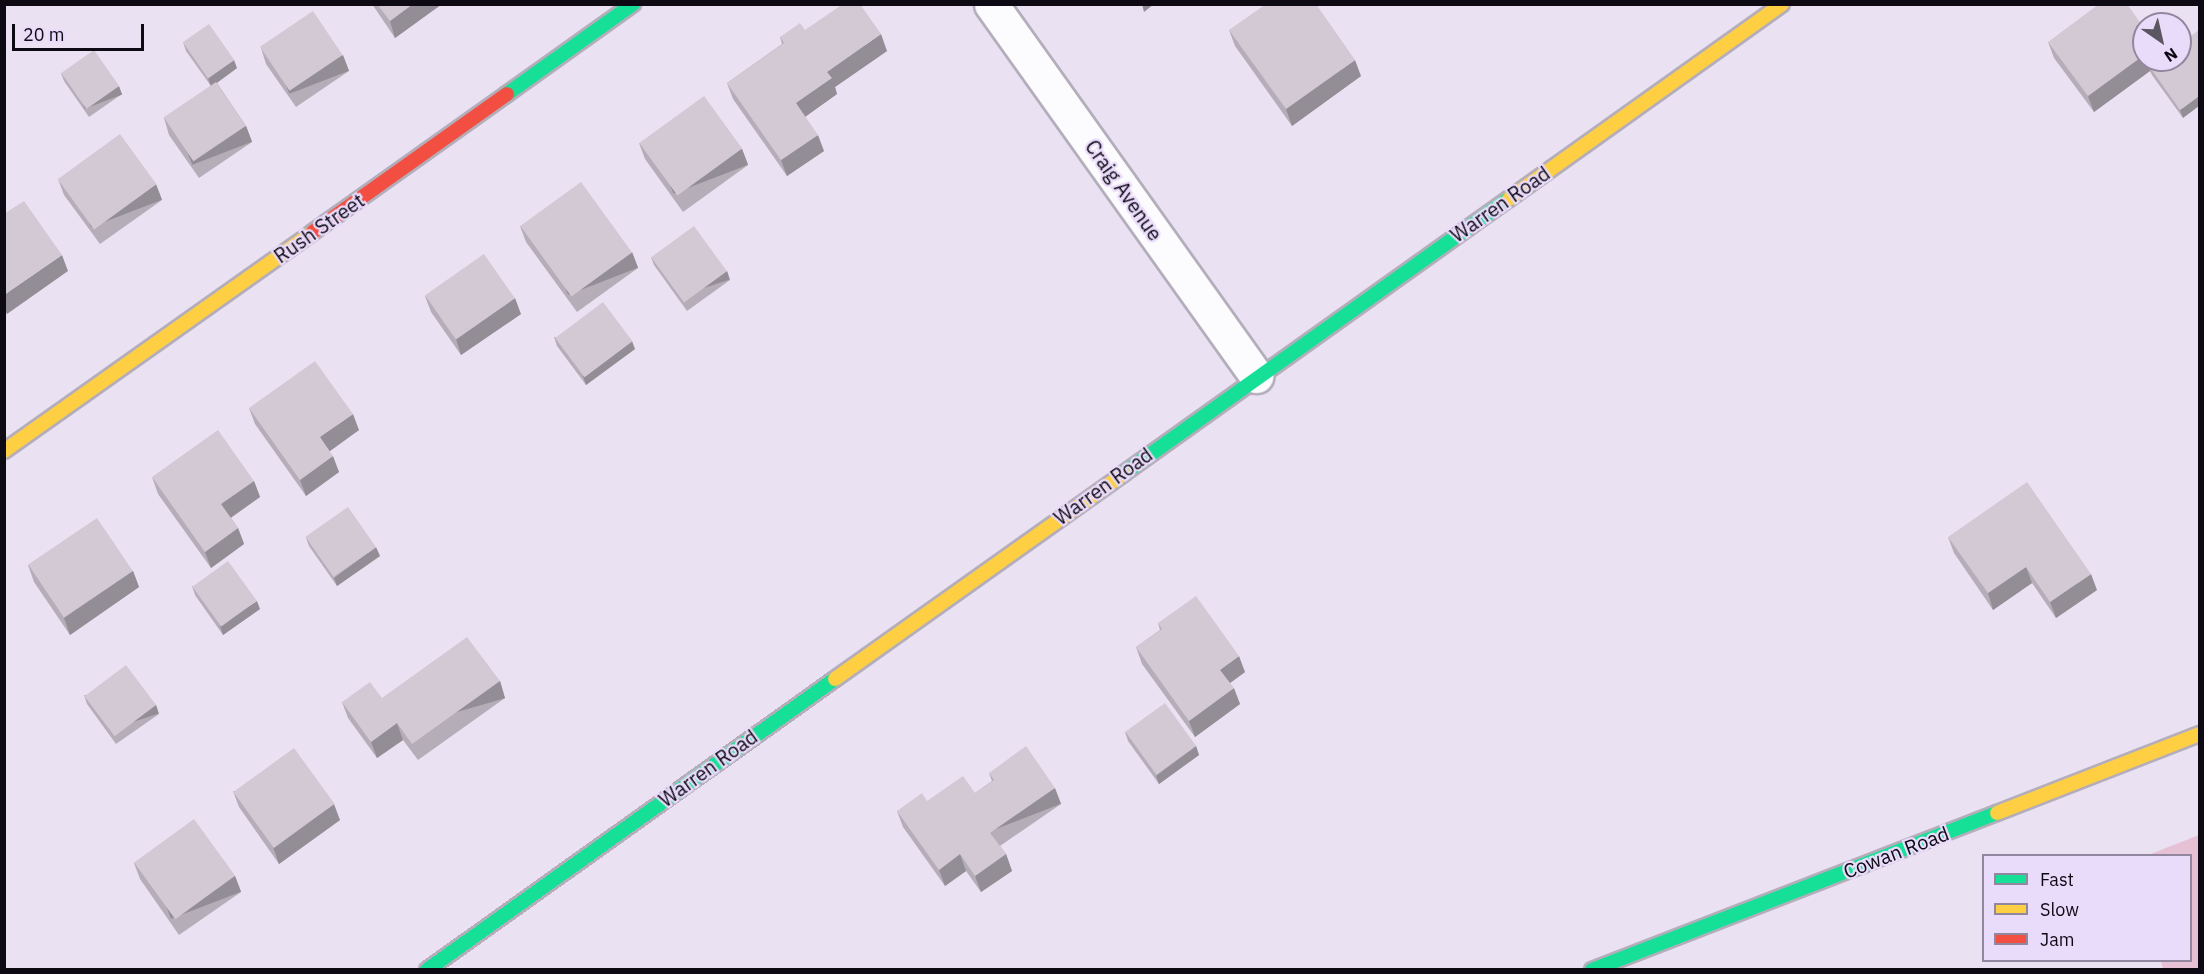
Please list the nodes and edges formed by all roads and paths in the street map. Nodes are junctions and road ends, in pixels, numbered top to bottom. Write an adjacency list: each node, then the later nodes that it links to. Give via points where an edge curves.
1 (633, 4): 5 (main road, Rush Street)
2 (991, 4): 4 (street, Craig Avenue)
3 (1782, 4): 4 (main road, Warren Road)
4 (1256, 376): 7 (main road, Warren Road)
5 (4, 451)
6 (2199, 734): 10 (main road, Cowan Road)
7 (445, 956): 8 (main road, Warren Road); 9 (main road)
8 (427, 969)
9 (454, 969)
10 (1592, 969)

